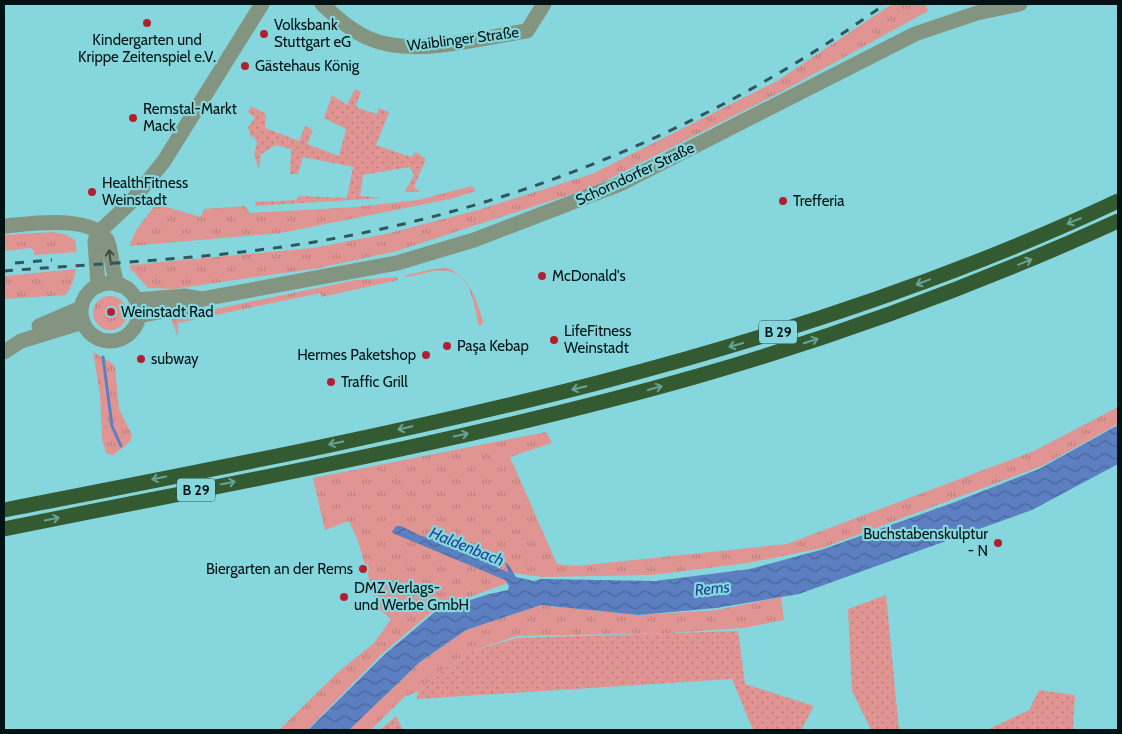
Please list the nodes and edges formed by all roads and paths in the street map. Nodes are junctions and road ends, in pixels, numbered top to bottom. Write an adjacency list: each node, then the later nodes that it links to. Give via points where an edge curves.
1 (262, 4): 8 (street, via 164,160 130,203)
2 (322, 4): 3 (street, Waiblinger Straße, via 358,32 377,42 397,47 421,47 527,31)
3 (544, 4)
4 (1020, 4): 11 (street, Schorndorfer Straße, via 977,13 915,34 620,184 474,240 397,263)
5 (1118, 202): 16 (highway, B 29, one-way to 16, via 883,297 760,338 602,382 384,433)
6 (1118, 221): 17 (highway, B 29, one-way to 6, via 429,442 608,400 768,355 889,314)
7 (4, 226): 8 (street, via 68,223)
8 (98, 233): 9 (street, one-way to 8, via 111,268 109,244); 10 (street, via 94,241)
9 (118, 284): 10 (street); 12 (street)
10 (98, 286): 13 (street, via 87,295)
11 (202, 299): 12 (street, Schorndorfer Straße, via 184,296); 14 (street, Schorndorfer Straße, via 186,307)
12 (136, 300): 14 (street)
13 (82, 315): 14 (street, via 93,336 109,341 118,340 132,331); 15 (street, via 21,341)
14 (138, 316)
15 (4, 352)
16 (4, 510)
17 (4, 528)

